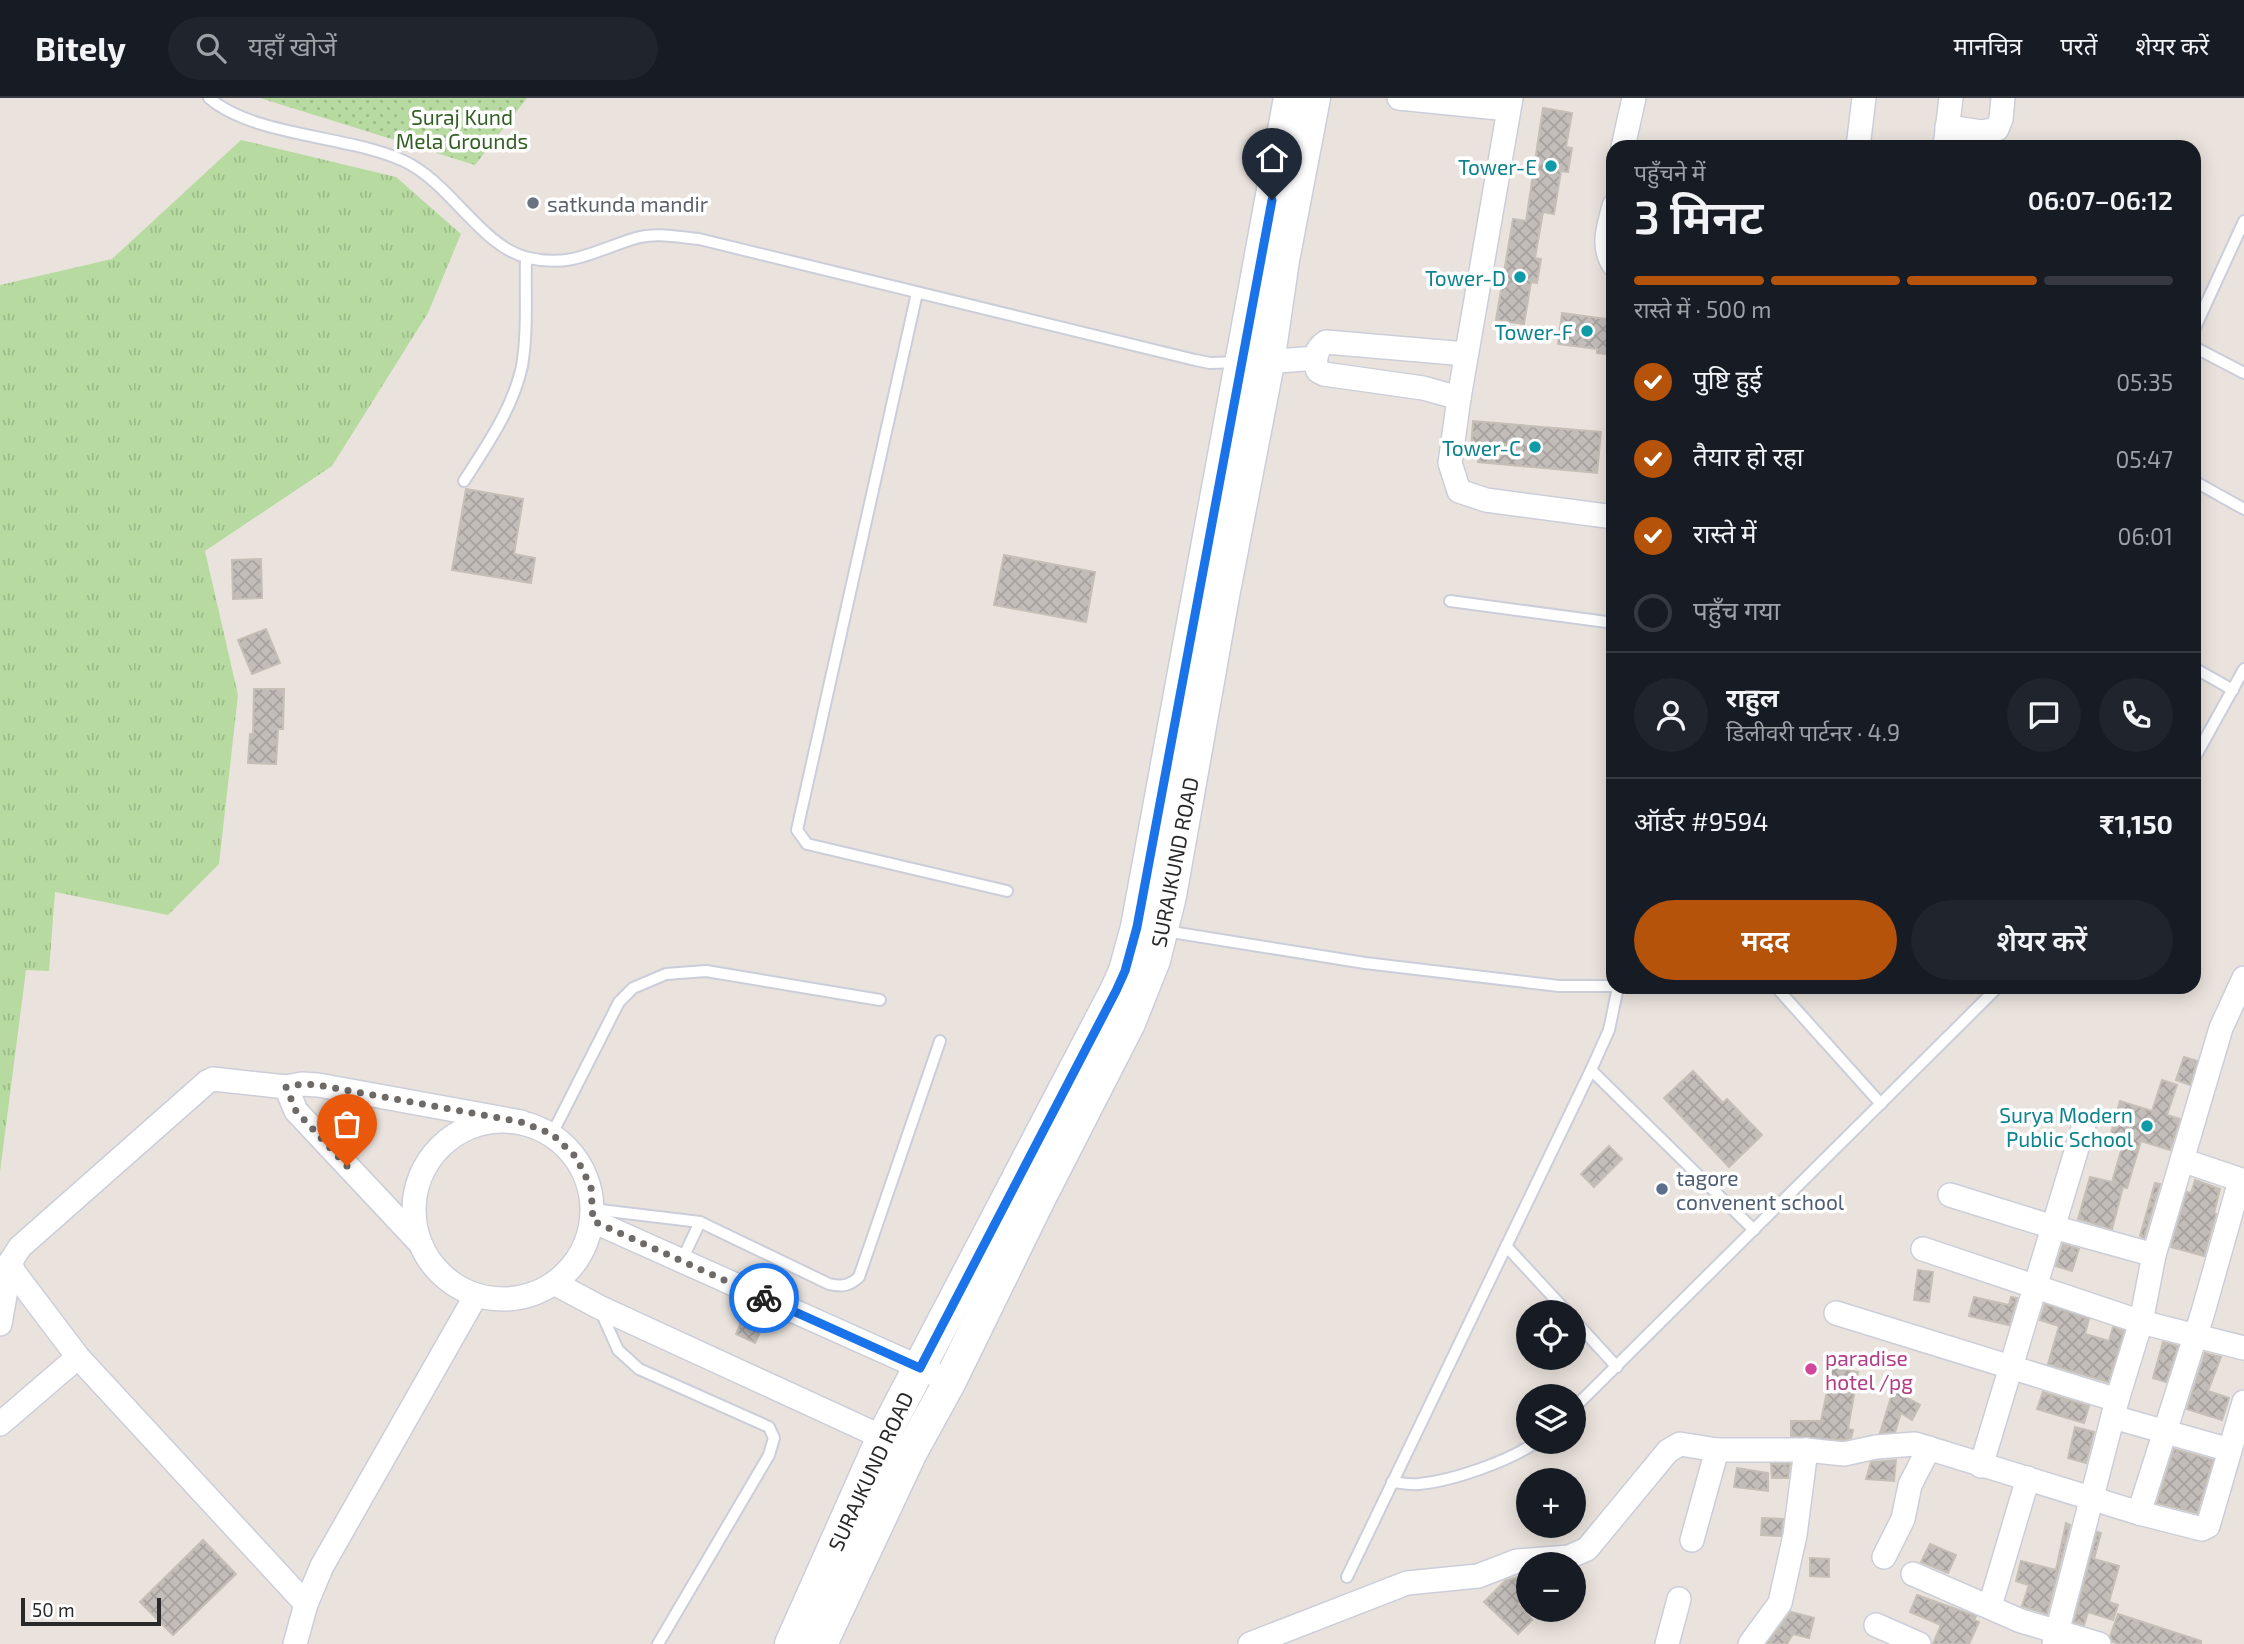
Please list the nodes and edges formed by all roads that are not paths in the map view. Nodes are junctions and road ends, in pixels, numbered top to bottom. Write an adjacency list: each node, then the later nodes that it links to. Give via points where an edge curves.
1 (209, 98): 14 (lane, via 244,118 405,162 434,179 494,240)
2 (1290, 98): 20 (main road, SURAJKUND ROAD)
3 (1314, 98): 20 (main road, SURAJKUND ROAD, via 1283,260)
4 (1399, 98): 9 (street)
5 (1634, 98): 11 (street)
6 (1864, 98): 12 (street)
7 (1951, 98): 10 (street)
8 (2003, 98): 10 (street, via 1997,129)
9 (1509, 104): 18 (street)
10 (1946, 137)
11 (1625, 140)
12 (1859, 140)
13 (2244, 221): 16 (lane)
14 (526, 258): 15 (lane, via 559,262 638,238 664,235 699,239); 23 (lane, via 521,368 494,434)
15 (918, 293): 20 (lane, via 1195,360); 33 (lane, via 797,830 807,844)
16 (2201, 315)
17 (2201, 351): 21 (lane)
18 (1466, 354): 19 (street, via 1326,342); 22 (street)
19 (1316, 358): 20 (street); 22 (street, via 1318,371 1324,374)
20 (1255, 363): 34 (main road, SURAJKUND ROAD, via 1223,596 1170,896)
21 (2244, 373)
22 (1459, 397): 26 (street, via 1450,463 1459,491 1486,500)
23 (464, 481)
24 (2201, 485): 25 (lane)
25 (2244, 509)
26 (1606, 516)
27 (1450, 601): 28 (lane)
28 (1606, 622)
29 (2244, 669): 31 (lane)
30 (2201, 672): 31 (lane)
31 (2233, 690): 32 (lane)
32 (2201, 747)
33 (1007, 891)
34 (1149, 928): 35 (lane, via 1392,966 1559,986); 74 (main road, SURAJKUND ROAD); 76 (main road, SURAJKUND ROAD, via 1154,960 1129,1023)
35 (1606, 986)
36 (2241, 991): 48 (street, via 2221,1028)
37 (1615, 994): 42 (lane, via 1611,1022)
38 (1782, 994): 44 (lane)
39 (1991, 994): 44 (lane)
40 (880, 1000): 47 (lane, via 706,971 666,974 634,988 619,1002)
41 (940, 1041): 52 (lane, via 859,1277 851,1284 829,1284)
42 (1591, 1070): 54 (lane); 56 (lane)
43 (286, 1087): 45 (street, via 318,1085); 55 (street, via 296,1111); 59 (street, via 222,1078 207,1082 20,1247)
44 (1881, 1104): 54 (lane)
45 (521, 1122): 47 (street); 55 (street, via 483,1122 448,1138 424,1167 412,1203)
46 (2084, 1125): 53 (street)
47 (552, 1134): 51 (street, via 576,1157 591,1187)
48 (2182, 1160): 49 (street); 58 (street)
49 (2242, 1181): 70 (street)
50 (1950, 1195): 53 (street)
51 (593, 1215): 52 (lane); 60 (street); 61 (street, via 581,1256)
52 (700, 1222): 60 (lane)
53 (2053, 1227): 58 (street); 62 (street)
54 (1754, 1230): 73 (lane)
55 (417, 1240): 63 (street, via 439,1275)
56 (1506, 1245): 64 (lane); 91 (lane)
57 (1923, 1249): 62 (street)
58 (2154, 1255): 67 (street)
59 (11, 1261): 68 (street); 72 (street, via 13,1271)
60 (682, 1261): 74 (street)
61 (556, 1284): 63 (street, via 517,1300); 65 (street)
62 (2035, 1286): 67 (street); 75 (street)
63 (475, 1297): 99 (street, via 322,1566)
64 (1556, 1300)
65 (599, 1307): 82 (street); 104 (lane, via 618,1350 639,1368 769,1427 774,1438 769,1455)
66 (1836, 1313): 75 (street)
67 (2141, 1322): 70 (street); 79 (street)
68 (0, 1324)
69 (1586, 1333): 73 (lane)
70 (2195, 1334): 71 (street); 81 (street)
71 (2244, 1348)
72 (78, 1357): 80 (street); 99 (street)
73 (1617, 1367): 77 (lane)
74 (920, 1368): 76 (street); 82 (main road, SURAJKUND ROAD)
75 (2011, 1368): 79 (street); 89 (street)
76 (950, 1381): 87 (main road, SURAJKUND ROAD)
77 (1586, 1397)
78 (2244, 1402): 86 (street)
79 (2115, 1409): 81 (street); 92 (street)
80 (0, 1424)
81 (2163, 1433): 86 (street); 93 (street)
82 (883, 1437): 87 (street); 105 (main road, SURAJKUND ROAD)
83 (1929, 1448): 85 (street, via 1915,1444 1844,1454); 89 (street); 95 (street)
84 (1717, 1450): 85 (street); 94 (street); 107 (street, via 1680,1444 1668,1451 1578,1554 1517,1561 1478,1576 1407,1583)
85 (1806, 1450): 109 (street, via 1780,1603)
86 (2230, 1450): 93 (street, via 2208,1527)
87 (911, 1452): 106 (main road, SURAJKUND ROAD)
88 (1516, 1453): 91 (lane, via 1443,1479 1418,1484)
89 (1981, 1466): 90 (street)
90 (2028, 1478): 92 (street); 100 (street)
91 (1392, 1482): 97 (lane)
92 (2092, 1497): 93 (street); 102 (street)
93 (2139, 1513)
94 (1692, 1540)
95 (1884, 1557)
96 (1913, 1574): 100 (street)
97 (1347, 1577)
98 (1679, 1599): 108 (street)
99 (306, 1604): 103 (street)
100 (1990, 1606): 102 (street)
101 (1876, 1625): 110 (street)
102 (2055, 1638): 111 (street)
103 (295, 1644)
104 (658, 1644)
105 (791, 1644)
106 (821, 1644)
107 (1250, 1644)
108 (1667, 1644)
109 (1750, 1644)
110 (1919, 1644)
111 (2099, 1644)

